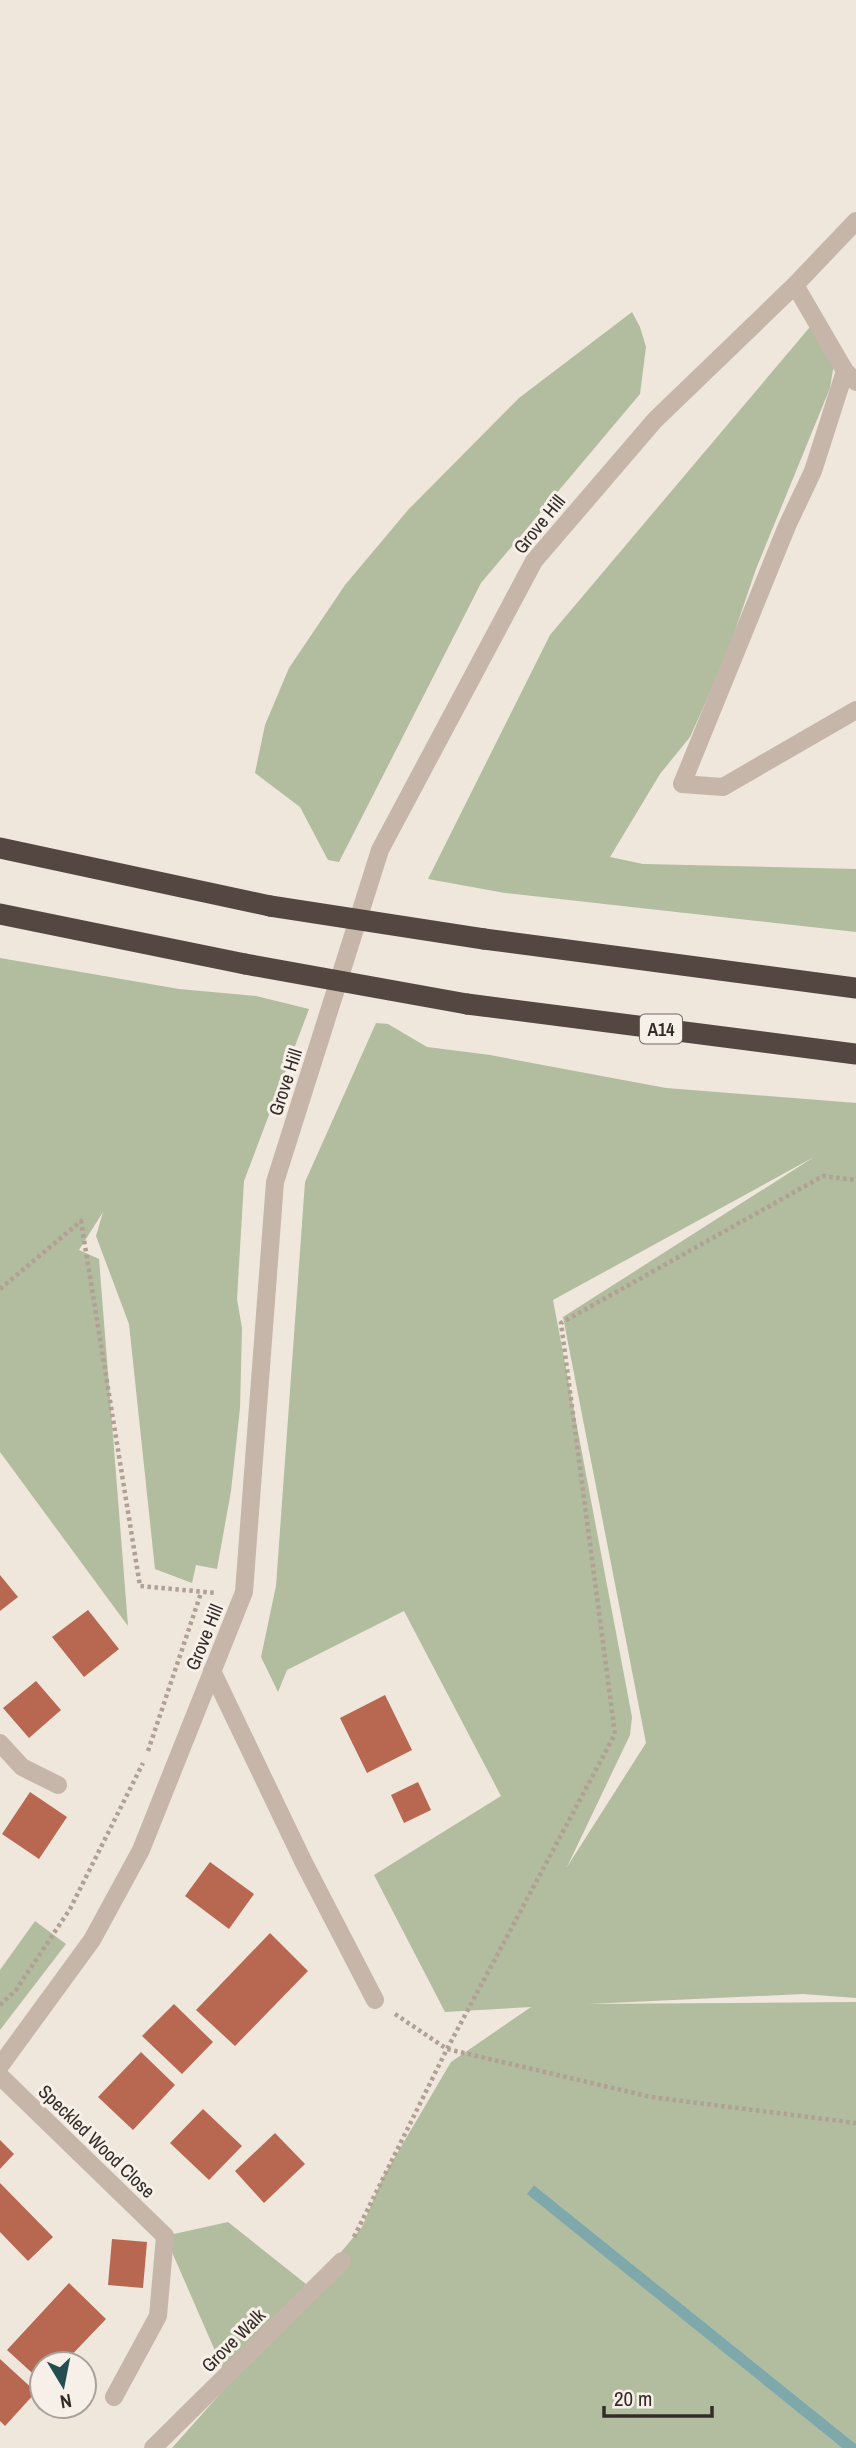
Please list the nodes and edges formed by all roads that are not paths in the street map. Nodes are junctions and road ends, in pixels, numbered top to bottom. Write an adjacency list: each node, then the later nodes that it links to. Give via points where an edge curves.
1 (856, 221): 2 (street, Grove Hill)
2 (795, 285): 3 (street); 9 (street, Grove Hill, via 654,420 534,561 380,850 275,1182 244,1592)
3 (850, 377): 4 (street, via 682,784 723,787)
4 (856, 710)
5 (0, 848): 7 (highway, bridge, via 270,906)
6 (0, 914): 8 (highway, A14, bridge, via 467,1004)
7 (856, 988)
8 (856, 1054)
9 (212, 1671): 12 (street); 13 (street, Grove Hill, via 141,1850 92,1940)
10 (0, 1743): 11 (street, via 22,1767)
11 (58, 1785)
12 (374, 2000)
13 (0, 2066)
14 (0, 2076): 16 (street, Speckled Wood Close, via 165,2236 158,2316)
15 (342, 2261): 17 (street, Grove Walk)
16 (114, 2397)
17 (153, 2448)

